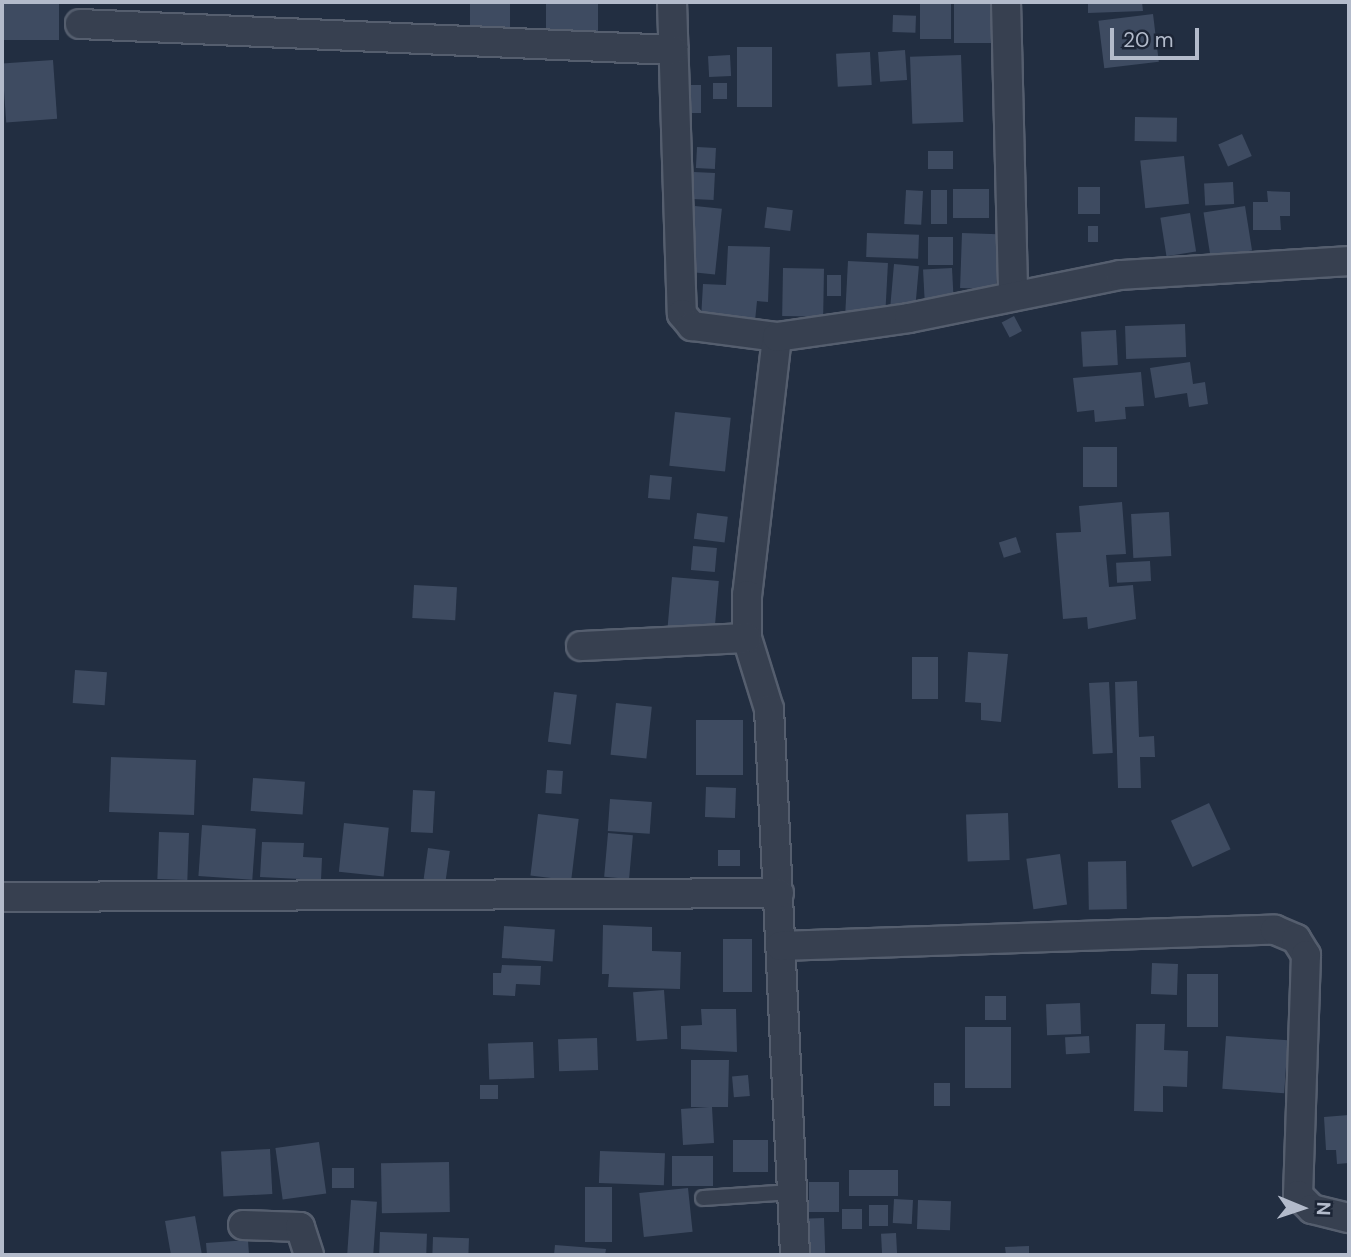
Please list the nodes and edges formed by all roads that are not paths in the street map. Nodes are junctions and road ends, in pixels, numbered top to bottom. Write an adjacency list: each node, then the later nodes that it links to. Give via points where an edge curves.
1 (672, 2): 4 (street)
2 (1006, 2): 6 (street)
3 (80, 24): 4 (street)
4 (673, 50): 7 (street, via 682,314 692,326)
5 (1349, 261): 6 (street, via 1121,275)
6 (1013, 296): 7 (street, via 909,318)
7 (777, 337): 8 (street, via 747,595)
8 (747, 638): 9 (street); 10 (street, via 769,709)
9 (581, 646)
10 (779, 892): 11 (street); 12 (street)
11 (2, 897)
12 (780, 946): 13 (street); 15 (street, via 1275,930 1296,939 1306,955 1298,1195 1312,1209)
13 (792, 1192): 14 (lane); 18 (street)
14 (703, 1198)
15 (1349, 1218)
16 (243, 1225): 17 (street, via 300,1227)
17 (309, 1255)
18 (795, 1255)

